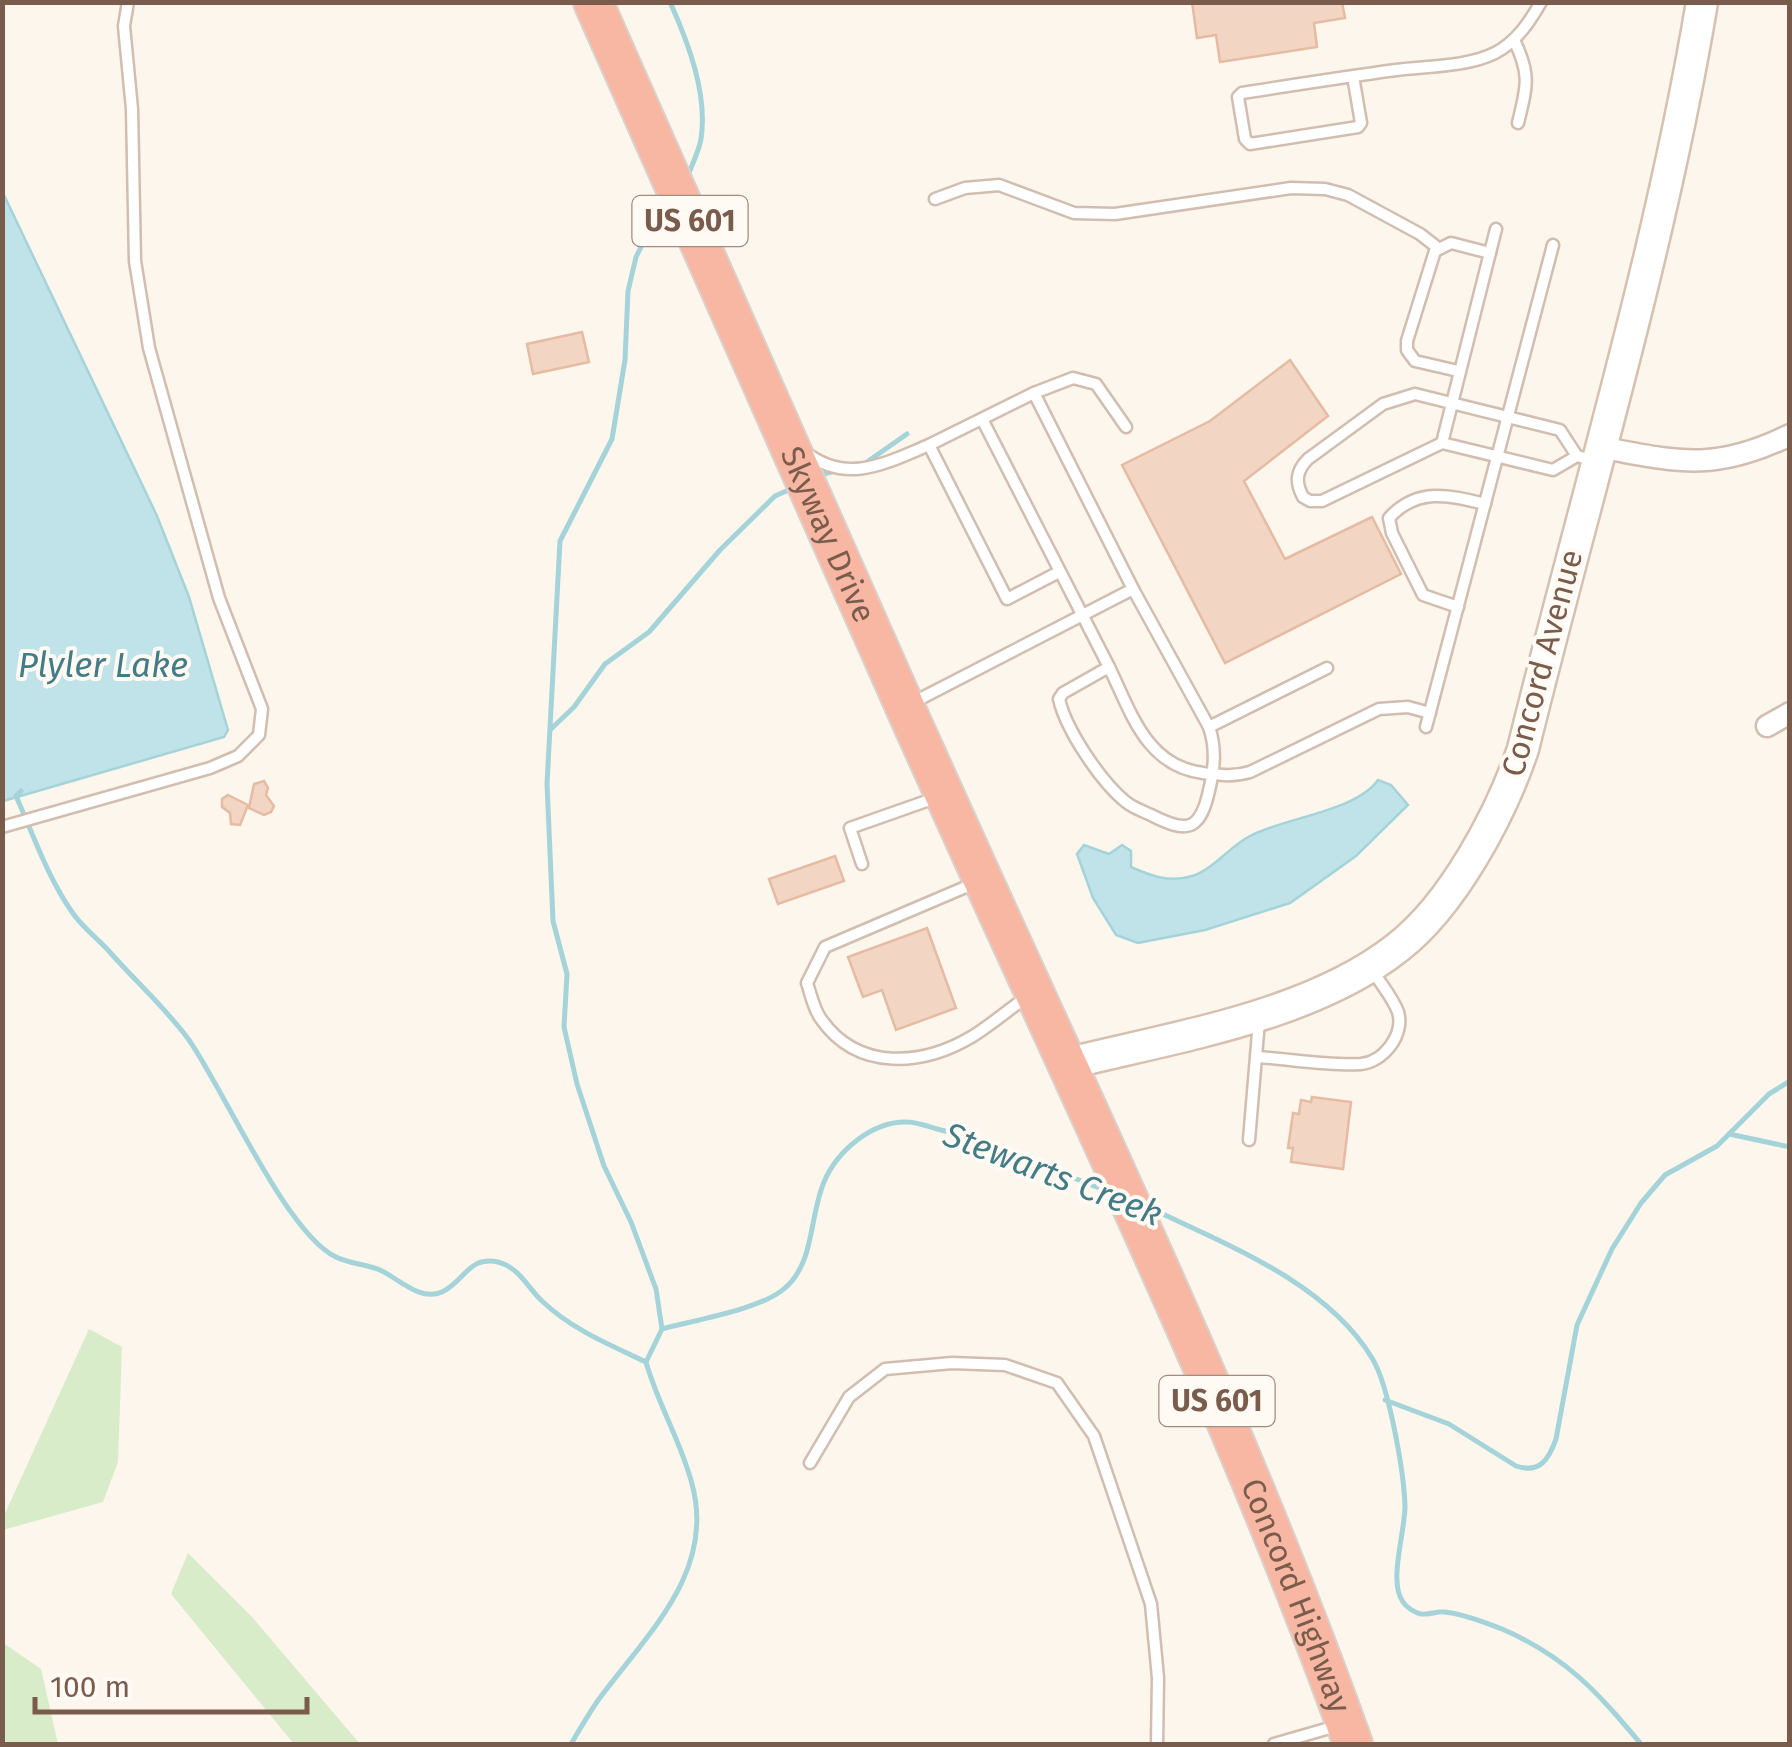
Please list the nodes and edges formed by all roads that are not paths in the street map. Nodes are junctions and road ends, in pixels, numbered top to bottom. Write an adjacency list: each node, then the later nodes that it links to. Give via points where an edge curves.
1 (128, 2): 40 (lane, via 135,261 149,348 218,598 262,709 259,735 238,756 210,768)
2 (593, 2): 20 (highway, Skyway Drive / US 601)
3 (1542, 2): 5 (lane)
4 (1702, 2): 23 (street, Concord Avenue, via 1645,269)
5 (1514, 40): 6 (lane, via 1492,55); 7 (lane, via 1528,79)
6 (1353, 76): 6 (lane, via 1242,93 1244,139 1250,144 1358,128)
7 (1518, 122)
8 (935, 200): 11 (lane, via 964,188 1000,186 1074,212 1115,214 1291,188 1326,189 1374,208)
9 (1496, 230): 12 (lane)
10 (1554, 245): 16 (lane)
11 (1438, 248): 12 (lane, via 1451,243); 13 (lane, via 1407,350 1415,362)
12 (1490, 252): 13 (lane)
13 (1458, 371): 15 (lane)
14 (1034, 392): 17 (lane); 18 (lane, via 1073,378 1096,384); 27 (lane)
15 (1450, 403): 16 (lane); 21 (lane); 21 (lane, via 1415,394 1384,404 1308,459 1299,468 1298,489 1310,502 1322,501)
16 (1507, 417): 23 (lane, via 1560,430); 24 (lane)
17 (982, 419): 22 (lane); 26 (lane)
18 (1126, 427)
19 (1790, 435): 23 (street, via 1726,460)
20 (788, 439): 22 (lane, via 814,460 845,472); 32 (highway, Skyway Drive / US 601)
21 (1442, 443): 24 (lane)
22 (930, 445): 26 (lane, via 1007,600)
23 (1591, 455): 24 (lane, via 1553,470); 43 (street, Concord Avenue, via 1509,790 1438,906)
24 (1497, 456): 25 (lane)
25 (1485, 504): 28 (lane); 28 (lane, via 1429,495 1389,518 1423,594)
26 (1059, 572): 29 (lane)
27 (1132, 590): 29 (lane); 36 (lane)
28 (1458, 607): 33 (lane)
29 (1082, 616): 30 (lane); 32 (lane)
30 (1109, 667): 38 (lane, via 1156,752 1190,772); 38 (lane, via 1059,699 1085,753 1126,803 1191,827)
31 (1327, 668): 36 (lane)
32 (906, 706): 39 (highway, Skyway Drive / US 601)
33 (1430, 713): 37 (lane); 38 (lane, via 1379,710 1250,772)
34 (1790, 713): 35 (street)
35 (1767, 726)
36 (1208, 727): 38 (lane)
37 (1426, 727)
38 (1213, 774)
39 (944, 796): 41 (lane, via 850,828); 42 (highway, Skyway Drive / US 601)
40 (2, 827)
41 (862, 864)
42 (982, 880): 44 (highway, Skyway Drive / US 601); 44 (lane, via 824,947 807,984 819,1018 846,1046 884,1060 927,1056 972,1037)
43 (1370, 966): 45 (street, Concord Avenue); 46 (lane, via 1398,1012 1398,1030 1381,1056 1365,1064)
44 (1033, 990): 47 (highway, Skyway Drive / US 601)
45 (1259, 1015): 46 (lane); 47 (street, Concord Avenue)
46 (1257, 1057): 48 (lane)
47 (1066, 1064): 50 (highway, Concord Highway / US 601, via 1245,1464)
48 (1249, 1140)
49 (810, 1463): 51 (lane, via 849,1397 885,1369 1006,1365 1056,1383 1094,1436 1151,1604)
50 (1350, 1734): 52 (lane)
51 (1156, 1744)
52 (1274, 1744)

